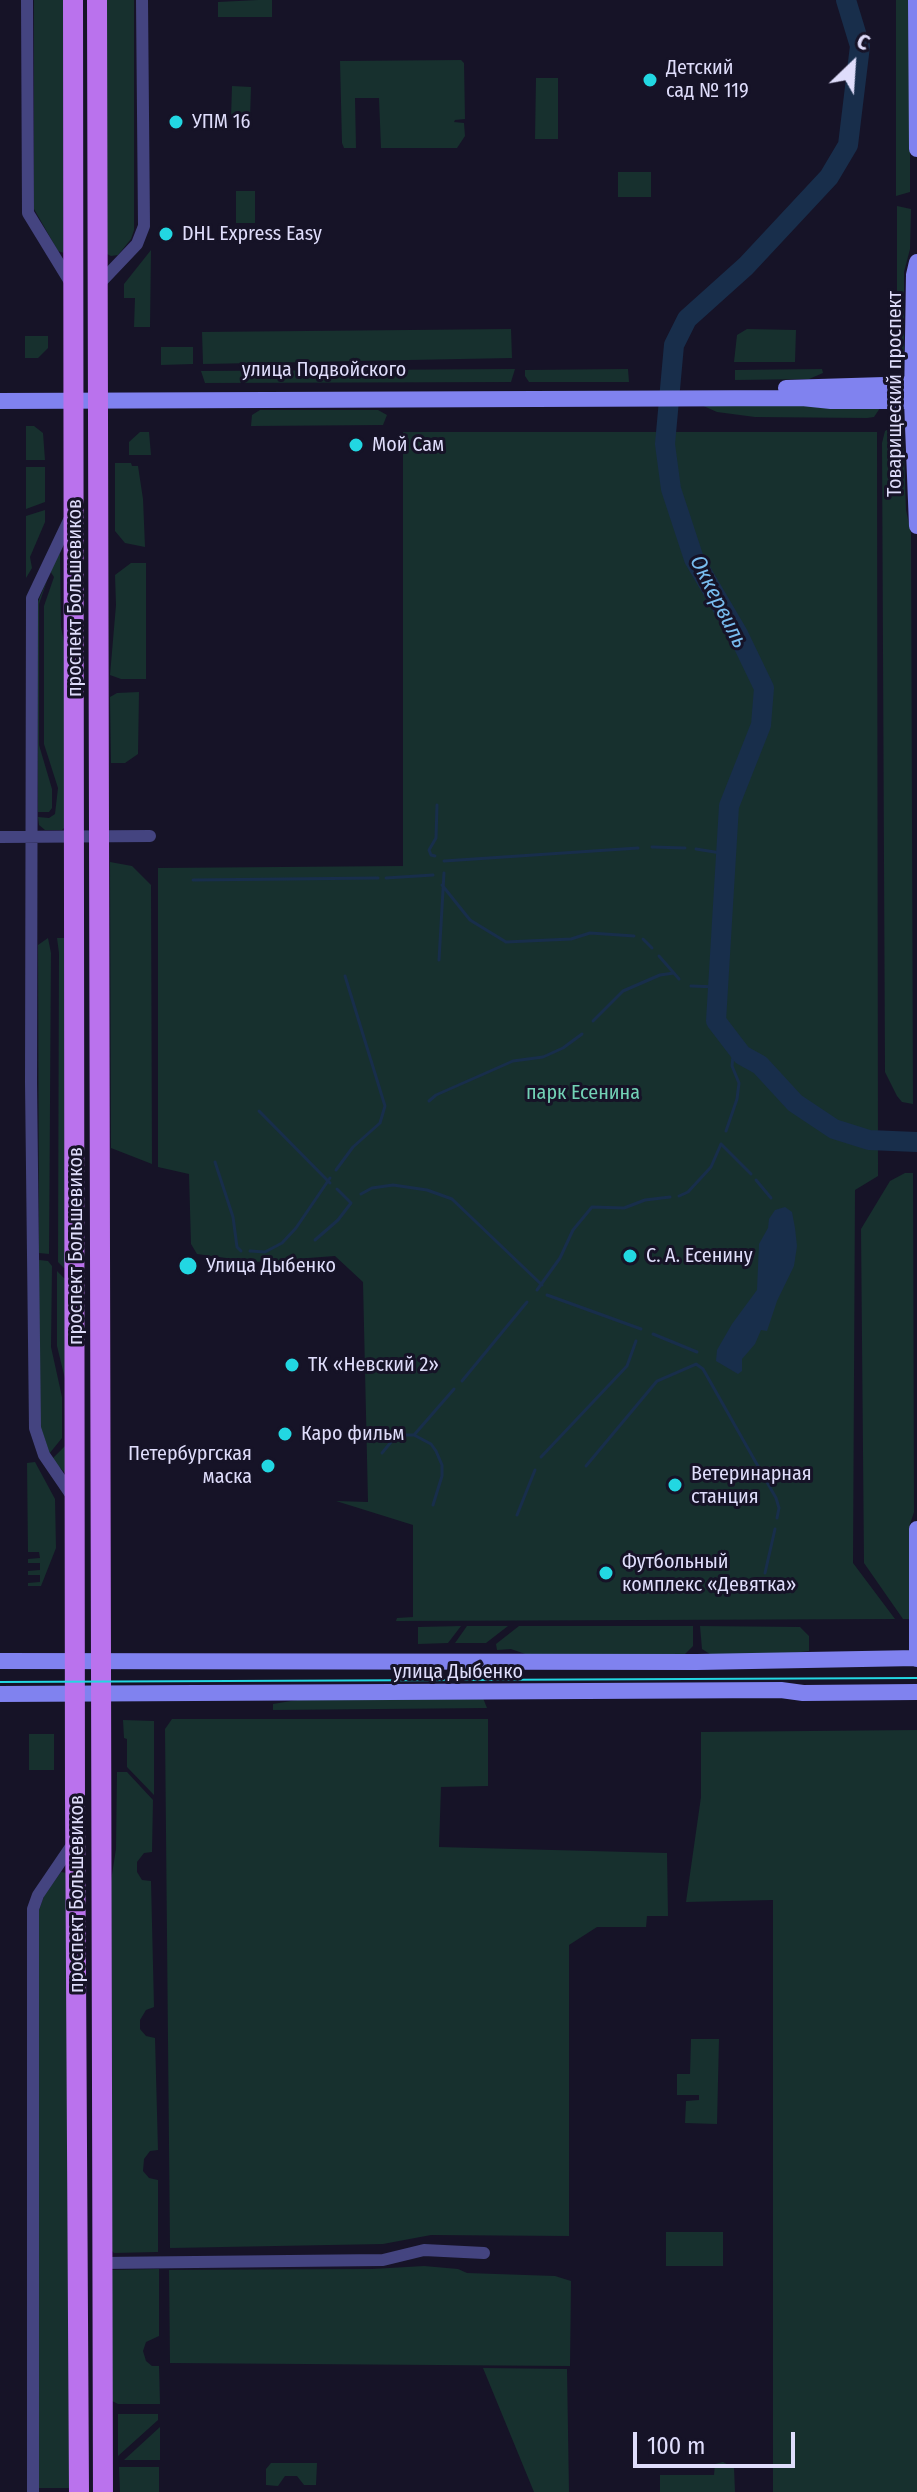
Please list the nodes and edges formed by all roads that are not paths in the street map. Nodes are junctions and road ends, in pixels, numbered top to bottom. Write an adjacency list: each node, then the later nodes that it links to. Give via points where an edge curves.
1 (27, 0): 9 (street, via 28,213)
2 (73, 0): 9 (main road, проспект Большевиков)
3 (97, 0): 8 (main road, проспект Большевиков)
4 (142, 0): 8 (street, via 144,226 137,244)
5 (916, 0): 6 (main road)
6 (917, 149)
7 (917, 262): 10 (main road, Товарищеский проспект)
8 (99, 284): 13 (main road, проспект Большевиков)
9 (73, 286): 14 (main road, проспект Большевиков)
10 (915, 384): 12 (main road); 16 (main road, Товарищеский проспект)
11 (0, 390): 14 (main road, улица Подвойского)
12 (690, 393): 13 (main road, улица Подвойского); 16 (main road)
13 (99, 395): 14 (main road, улица Подвойского); 23 (main road, проспект Большевиков)
14 (73, 396): 15 (main road, улица Подвойского); 17 (main road, проспект Большевиков)
15 (0, 401)
16 (915, 401): 18 (main road, Товарищеский проспект)
17 (73, 511): 21 (street, via 32,598); 22 (main road, проспект Большевиков)
18 (917, 526)
19 (150, 836): 23 (street)
20 (0, 837): 21 (street)
21 (31, 837): 22 (street); 24 (street, via 35,1428 44,1455)
22 (74, 837): 23 (street); 24 (main road, проспект Большевиков)
23 (99, 837): 29 (main road, проспект Большевиков)
24 (75, 1500): 28 (main road, проспект Большевиков)
25 (917, 1529): 26 (main road)
26 (917, 1658): 29 (main road, улица Дыбенко)
27 (0, 1661): 28 (main road, улица Дыбенко)
28 (75, 1661): 29 (main road, улица Дыбенко); 32 (main road, проспект Большевиков)
29 (100, 1661): 33 (main road, проспект Большевиков)
30 (917, 1692): 33 (main road, улица Дыбенко)
31 (0, 1694): 32 (main road, улица Дыбенко)
32 (75, 1694): 33 (main road, улица Дыбенко); 34 (main road, проспект Большевиков)
33 (101, 1694): 36 (main road, проспект Большевиков)
34 (76, 1839): 37 (street, проспект Большевиков, via 33,1909); 38 (main road, проспект Большевиков)
35 (484, 2253): 36 (street, via 424,2250 383,2260)
36 (102, 2263): 39 (main road, проспект Большевиков)
37 (33, 2492)
38 (79, 2492)
39 (103, 2492)

